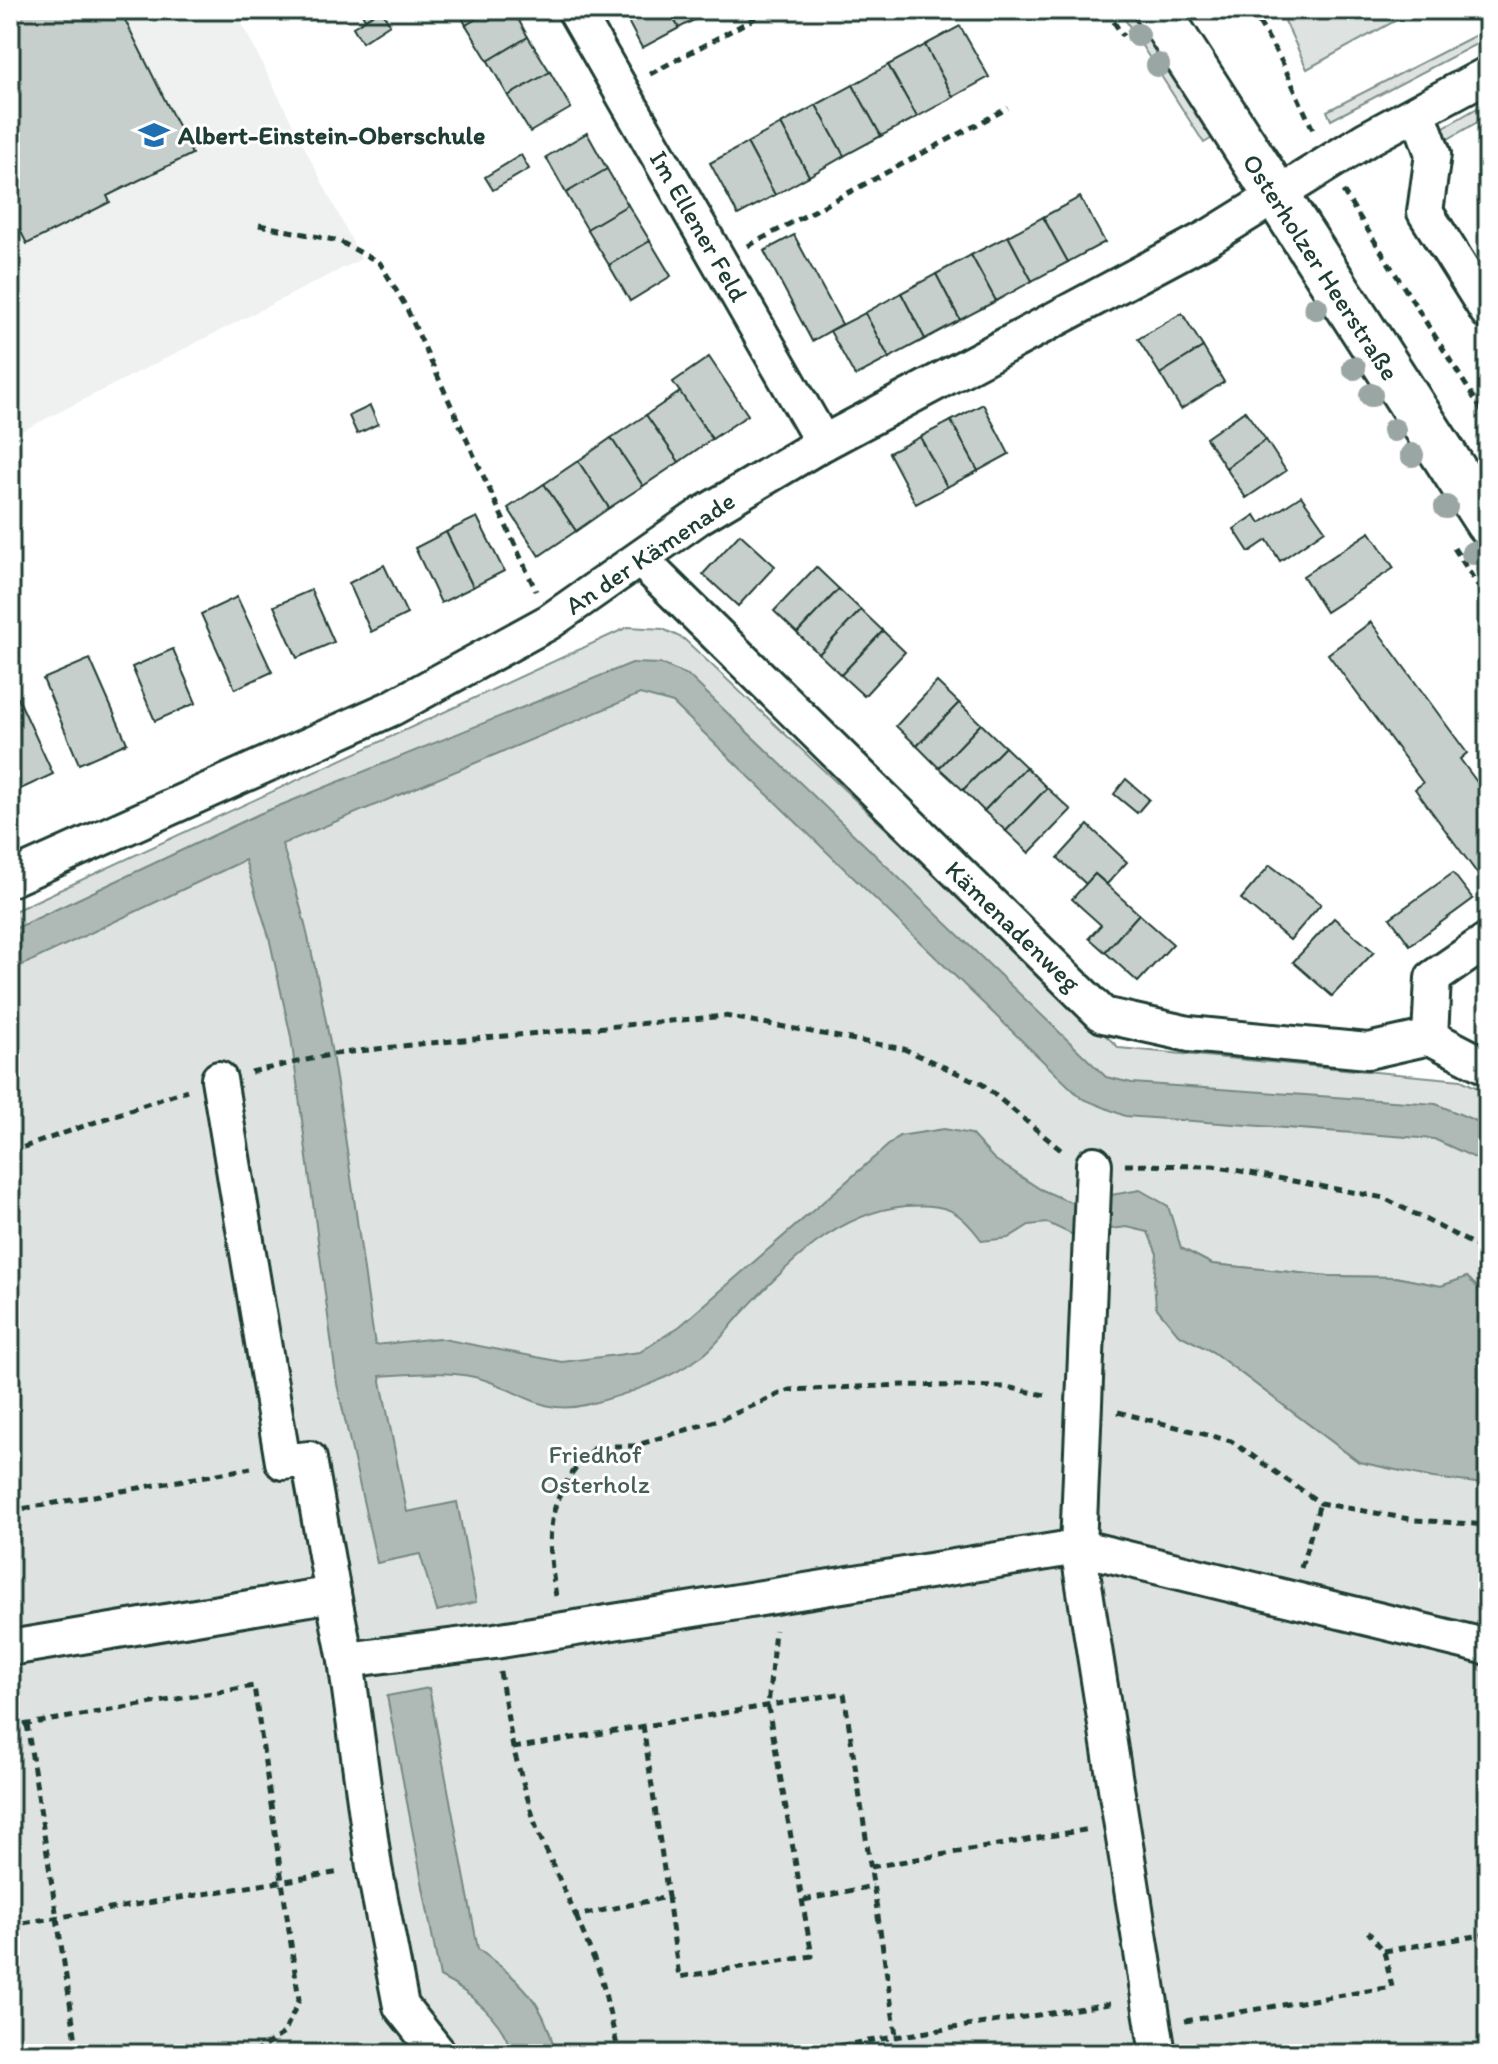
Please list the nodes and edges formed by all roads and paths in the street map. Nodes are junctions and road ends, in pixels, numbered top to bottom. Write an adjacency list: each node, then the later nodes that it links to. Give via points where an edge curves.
1 (575, 10): 6 (street, Im Ellener Feld)
2 (770, 10): 6 (path)
3 (1157, 10): 10 (main road, Osterholzer Heerstraße)
4 (1252, 10): 9 (path)
5 (1488, 74): 8 (street, An der Kämenade)
6 (620, 90): 12 (street, Im Ellener Feld)
7 (1008, 108): 12 (path)
8 (1418, 112): 9 (street, An der Kämenade); 13 (street, via 1433,154 1425,212)
9 (1329, 163): 10 (street, An der Kämenade); 14 (path, via 1358,219)
10 (1275, 196): 15 (street, An der Kämenade, via 1211,236); 16 (main road, Osterholzer Heerstraße)
11 (259, 225): 18 (path, via 339,241 380,263 406,307)
12 (719, 262): 15 (street, Im Ellener Feld)
13 (1488, 312)
14 (1488, 420)
15 (823, 443): 17 (street, An der Kämenade, via 700,516)
16 (1488, 523)
17 (640, 559): 18 (street, An der Kämenade); 21 (street, Kämenadenweg, via 1103,1015 1189,1034 1368,1051)
18 (549, 622): 19 (street, An der Kämenade, via 392,708)
19 (10, 879)
20 (1488, 940): 21 (street, via 1433,978)
21 (1430, 1037): 22 (street)
22 (1488, 1067)
23 (219, 1079): 24 (path); 25 (path, via 334,1054 725,1016 904,1049 982,1084); 33 (street, via 283,1462 309,1459)
24 (10, 1152)
25 (1094, 1175): 26 (path, via 1213,1166 1384,1198); 27 (street)
26 (1488, 1252)
27 (1085, 1403): 29 (path, via 1231,1441); 32 (street); 35 (path, via 1006,1387 789,1390 722,1419 634,1446 596,1446 575,1467 553,1504 549,1554)
28 (220, 1473): 30 (path)
29 (1320, 1503): 31 (path, via 1415,1520); 34 (path)
30 (10, 1511)
31 (1488, 1525)
32 (1078, 1547): 34 (street); 35 (street); 46 (street)
33 (333, 1594): 39 (street); 40 (street)
34 (1292, 1598): 38 (street)
35 (561, 1630): 37 (street)
36 (775, 1632): 41 (path)
37 (495, 1641): 40 (street); 45 (path)
38 (1488, 1647)
39 (10, 1648)
40 (346, 1660): 47 (street)
41 (768, 1707): 43 (path); 48 (path, via 844,1693); 52 (path)
42 (27, 1724): 44 (path); 49 (path, via 254,1686); 53 (path)
43 (643, 1725): 45 (path); 51 (path)
44 (10, 1727)
45 (513, 1748): 54 (path, via 537,1830)
46 (1119, 1824): 48 (path); 59 (street)
47 (374, 1867): 49 (path); 64 (street, via 401,2006)
48 (871, 1867): 50 (path)
49 (283, 1881): 53 (path); 63 (path, via 299,2000 284,2033)
50 (874, 1886): 52 (path); 61 (path)
51 (668, 1897): 52 (path, via 679,1977 812,1956); 54 (path)
52 (804, 1900)
53 (54, 1915): 55 (path); 62 (path)
54 (576, 1916): 65 (path, via 601,1976)
55 (10, 1925)
56 (1368, 1932): 58 (path)
57 (1488, 1934): 58 (path)
58 (1384, 1951): 60 (path, via 1392,1987)
59 (1149, 1998): 61 (path); 67 (street)
60 (1189, 2020)
61 (896, 2035): 66 (path)
62 (78, 2054)
63 (252, 2054)
64 (439, 2054)
65 (619, 2054)
66 (784, 2054)
67 (1158, 2054)

